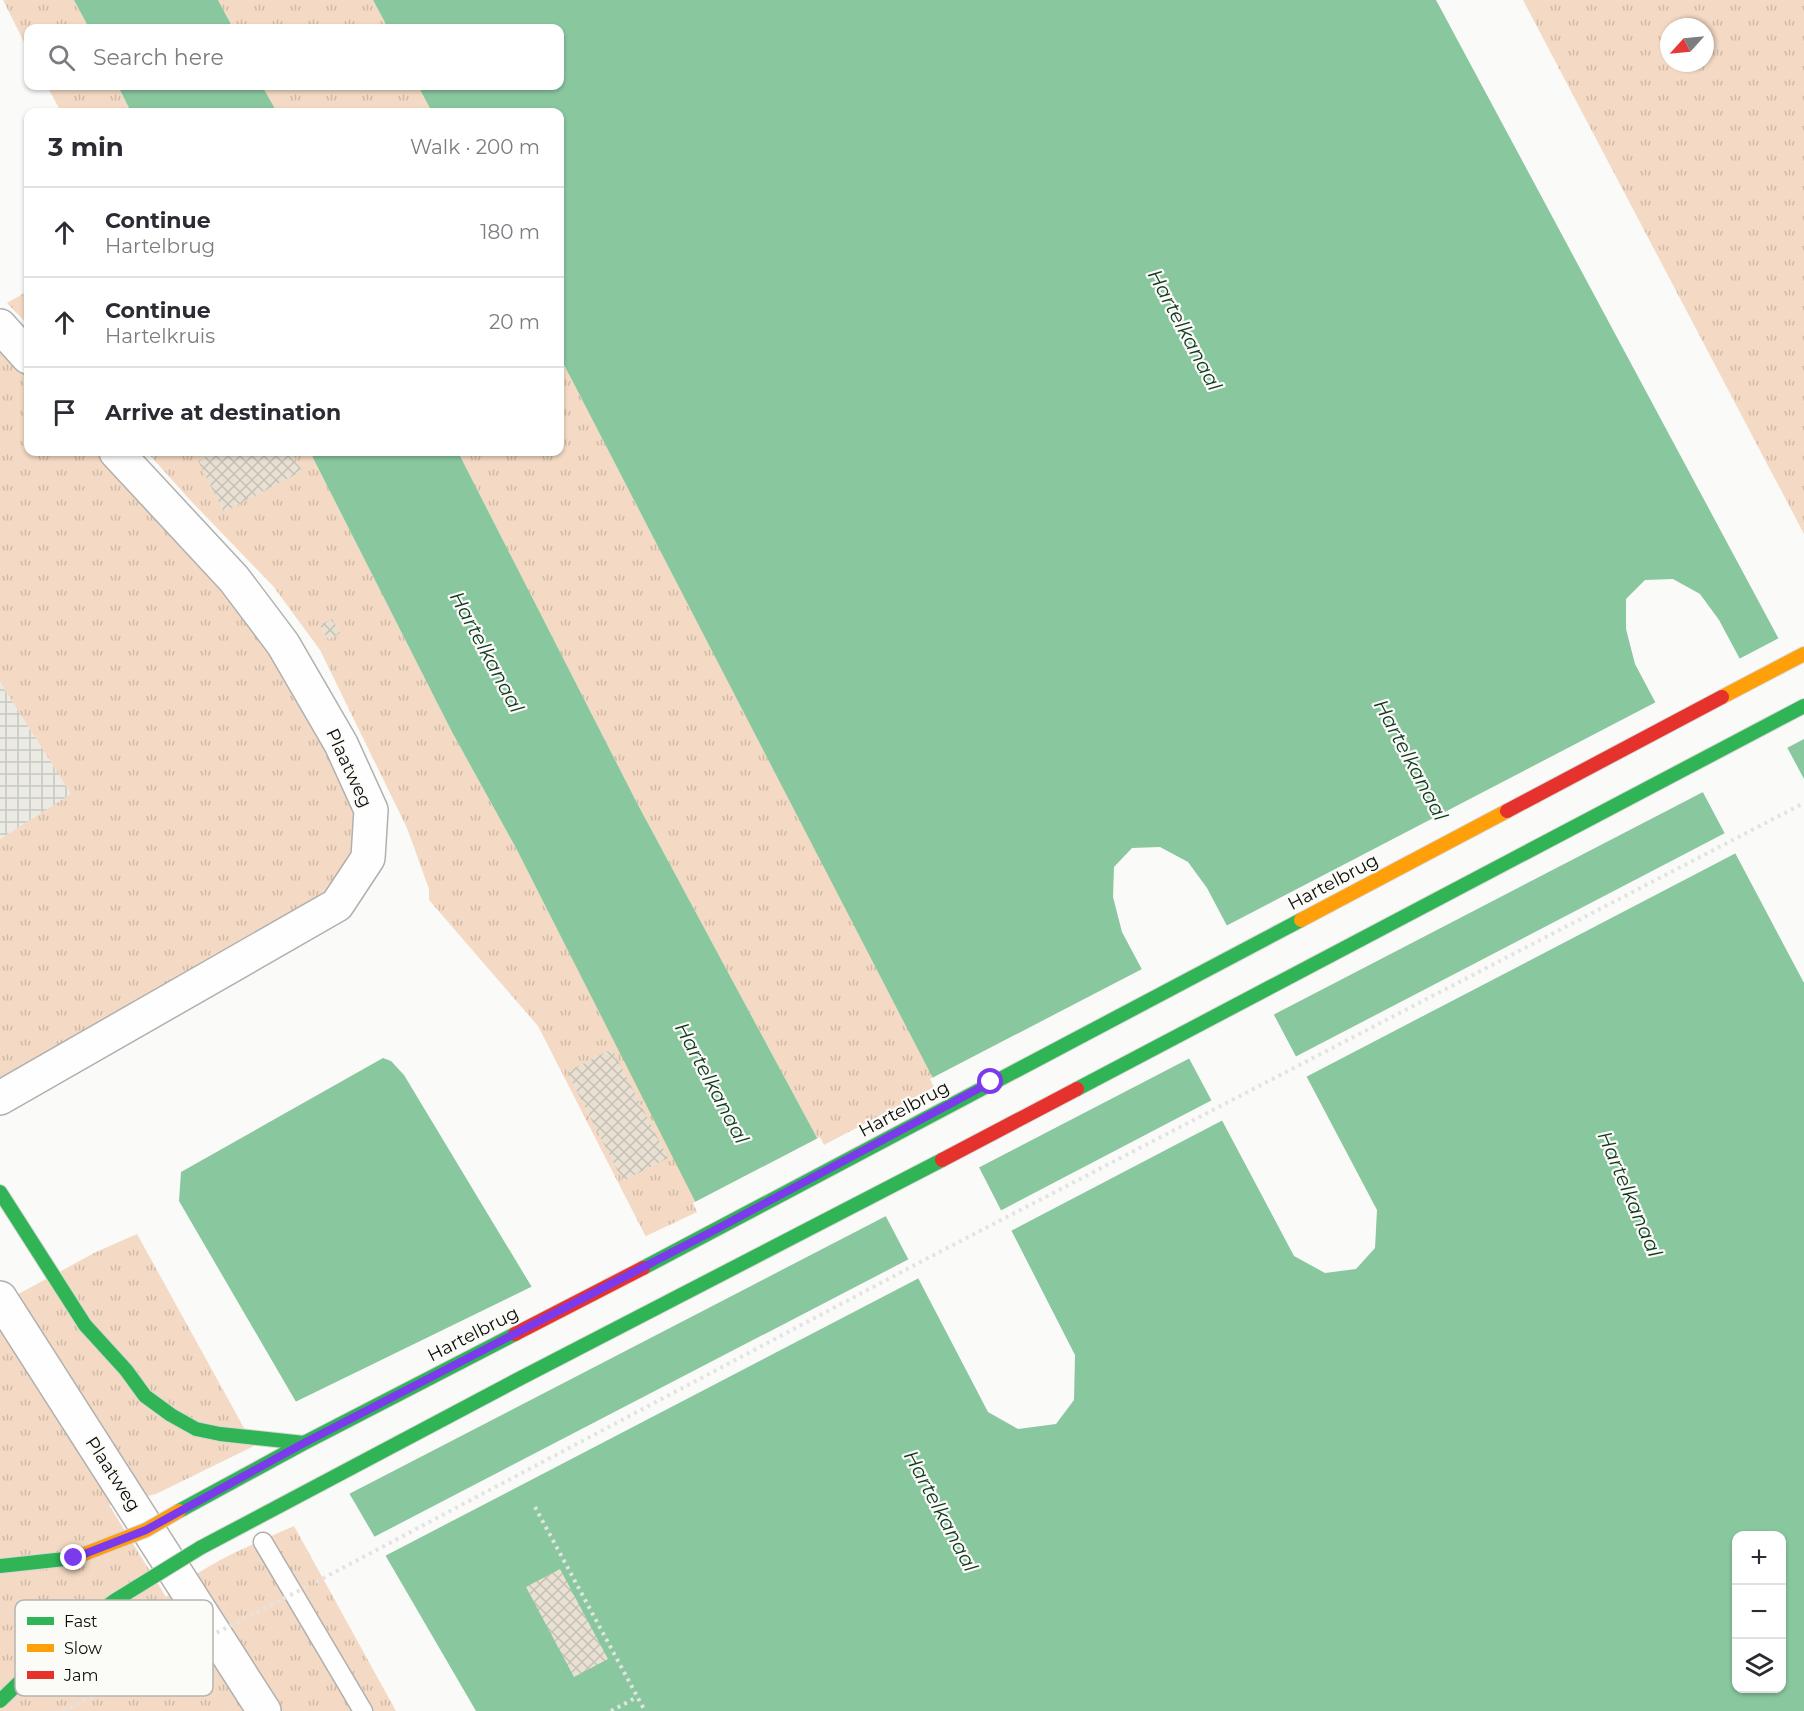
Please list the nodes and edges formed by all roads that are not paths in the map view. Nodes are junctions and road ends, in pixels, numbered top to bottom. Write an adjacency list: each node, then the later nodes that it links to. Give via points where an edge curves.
1 (0, 326): 2 (street)
2 (24, 353)
3 (120, 456): 6 (street, Plaatweg, via 234,579 283,644 341,744 370,810 368,858 337,905)
4 (1804, 654): 9 (main road, Hartelbrug)
5 (1804, 706): 12 (main road, bridge, via 517,1380 200,1548)
6 (0, 1098)
7 (0, 1192): 9 (main road, via 85,1325 145,1396 196,1429)
8 (0, 1298): 13 (street, Plaatweg)
9 (304, 1443): 11 (main road, Hartelbrug, bridge, via 146,1530 74,1558)
10 (263, 1542): 18 (lane)
11 (0, 1566)
12 (116, 1600)
13 (193, 1600)
14 (213, 1631): 17 (street, Plaatweg)
15 (15, 1686): 16 (main road, bridge)
16 (0, 1701)
17 (264, 1711)
18 (363, 1711)

